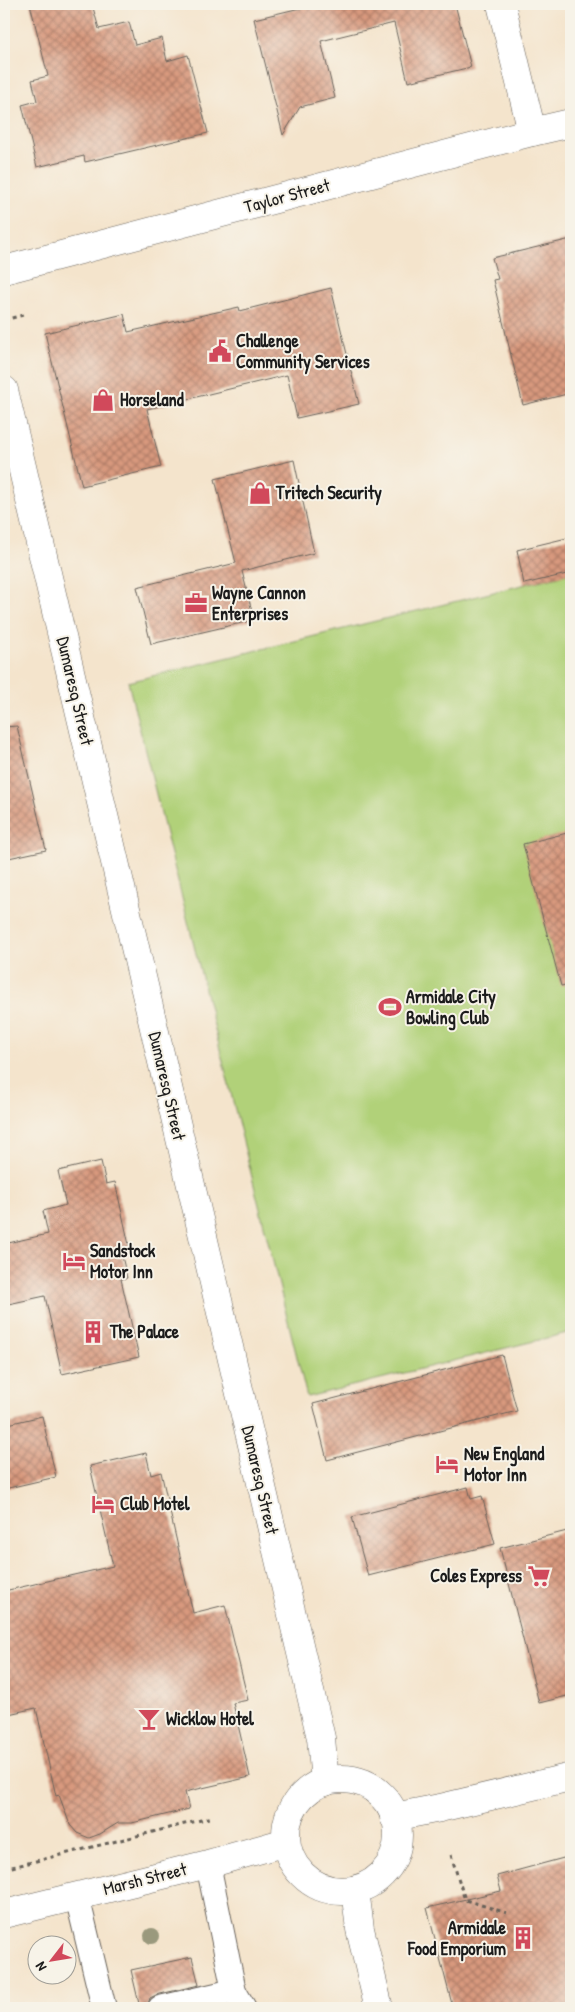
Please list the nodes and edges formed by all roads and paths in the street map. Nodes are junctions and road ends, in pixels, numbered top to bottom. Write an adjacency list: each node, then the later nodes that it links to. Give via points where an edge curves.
1 (501, 4): 3 (street)
2 (571, 123): 3 (street, Taylor Street)
3 (532, 132): 4 (street, Taylor Street)
4 (4, 270)
5 (23, 315): 6 (path)
6 (4, 320)
7 (4, 390): 9 (street, Dumaresq Street, via 321,1738)
8 (571, 1778): 10 (street)
9 (325, 1782): 10 (street, via 340,1779 357,1781 386,1801); 12 (street, via 310,1788 299,1799 289,1819)
10 (394, 1816): 16 (street, via 397,1832 391,1862 369,1884)
11 (213, 1817): 15 (path)
12 (286, 1842): 14 (street, Marsh Street); 16 (street, via 302,1875 318,1886 336,1891)
13 (451, 1855): 18 (path, via 465,1900)
14 (208, 1864): 17 (street, Marsh Street); 20 (lane)
15 (4, 1869)
16 (354, 1890): 23 (street)
17 (77, 1896): 19 (street, Marsh Street); 21 (lane)
18 (506, 1913)
19 (4, 1914)
20 (239, 2000): 22 (lane)
21 (104, 2008)
22 (160, 2008)
23 (379, 2008)

